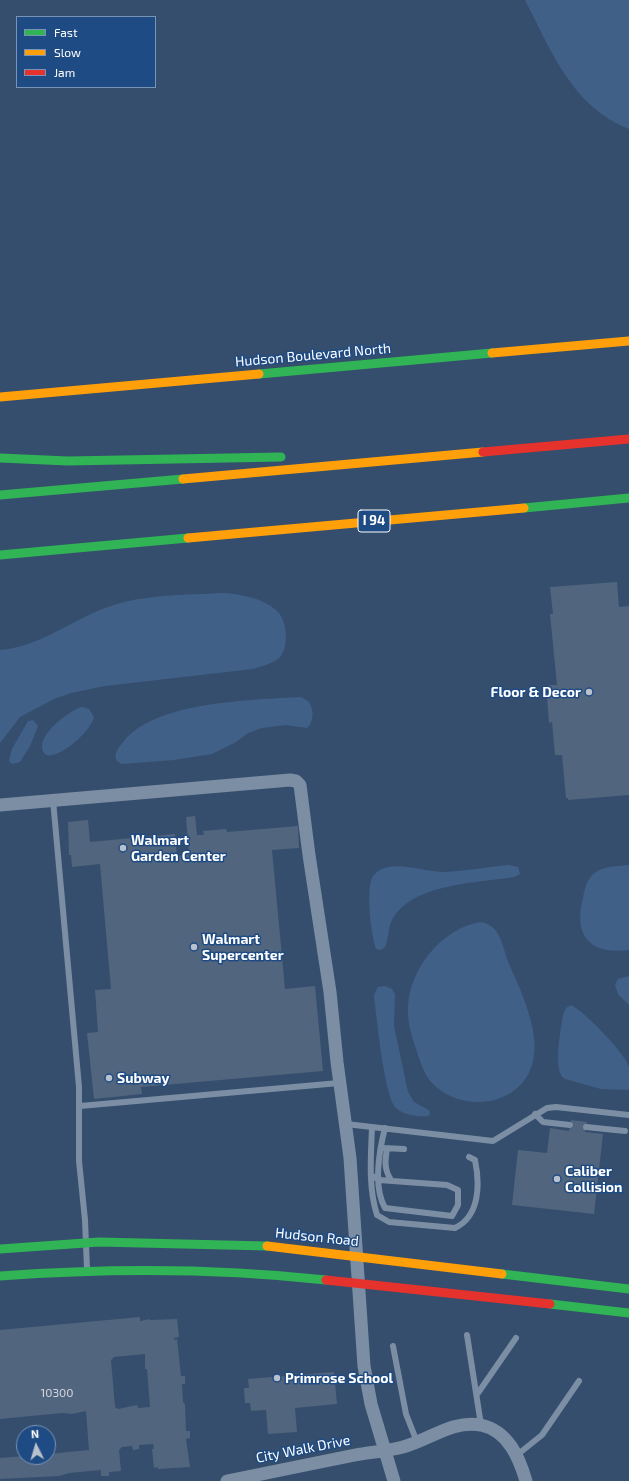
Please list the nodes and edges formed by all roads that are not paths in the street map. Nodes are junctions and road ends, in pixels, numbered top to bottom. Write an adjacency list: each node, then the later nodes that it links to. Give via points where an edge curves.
1 (629, 341): 2 (main road, Hudson Boulevard North)
2 (0, 396)
3 (629, 438): 7 (main road)
4 (0, 458): 5 (main road, via 68,461)
5 (287, 458)
6 (310, 458): 7 (main road)
7 (410, 458): 8 (main road)
8 (0, 496)
9 (629, 498): 10 (main road, I 94)
10 (119, 544): 11 (main road, I 94); 12 (main road)
11 (0, 555)
12 (45, 560)
13 (53, 800): 14 (street); 15 (street, via 290,780 298,782 302,792 330,992); 16 (lane)
14 (0, 805)
15 (340, 1083): 16 (lane); 19 (street)
16 (80, 1106): 32 (lane, via 79,1161)
17 (535, 1114): 18 (lane, via 556,1107); 20 (lane, via 542,1121); 23 (lane, via 493,1141)
18 (629, 1115)
19 (346, 1124): 21 (lane); 34 (street)
20 (570, 1125)
21 (372, 1127): 23 (lane); 29 (lane)
22 (586, 1127): 24 (lane)
23 (385, 1128): 25 (lane)
24 (625, 1131)
25 (380, 1148): 26 (lane); 30 (lane)
26 (387, 1149): 27 (lane); 31 (lane, via 385,1167)
27 (404, 1149)
28 (468, 1157): 29 (lane, via 476,1160 479,1175 478,1198 464,1224 455,1228 390,1222 376,1215 372,1202)
29 (371, 1175): 30 (lane)
30 (379, 1180): 31 (lane); 31 (lane, via 385,1208 452,1216 458,1205 458,1190 447,1186)
31 (391, 1180)
32 (86, 1243): 33 (main road, Hudson Road); 34 (main road, Hudson Road, via 260,1246); 35 (lane)
33 (0, 1249)
34 (356, 1256): 37 (street); 38 (main road, Hudson Road)
35 (87, 1271): 36 (main road); 37 (main road, via 231,1271)
36 (0, 1276)
37 (358, 1283): 39 (main road); 47 (street, via 365,1374)
38 (629, 1290)
39 (629, 1313)
40 (467, 1335): 44 (lane)
41 (516, 1338): 44 (lane)
42 (393, 1346): 46 (lane, via 406,1414)
43 (579, 1380): 48 (lane, via 542,1435)
44 (478, 1393): 45 (lane)
45 (482, 1426): 46 (street, City Walk Drive, via 456,1425); 48 (street, via 504,1438)
46 (417, 1442): 47 (street, City Walk Drive)
47 (384, 1449): 49 (street, City Walk Drive); 50 (street)
48 (517, 1455): 51 (street)
49 (227, 1481)
50 (394, 1481)
51 (526, 1481)

